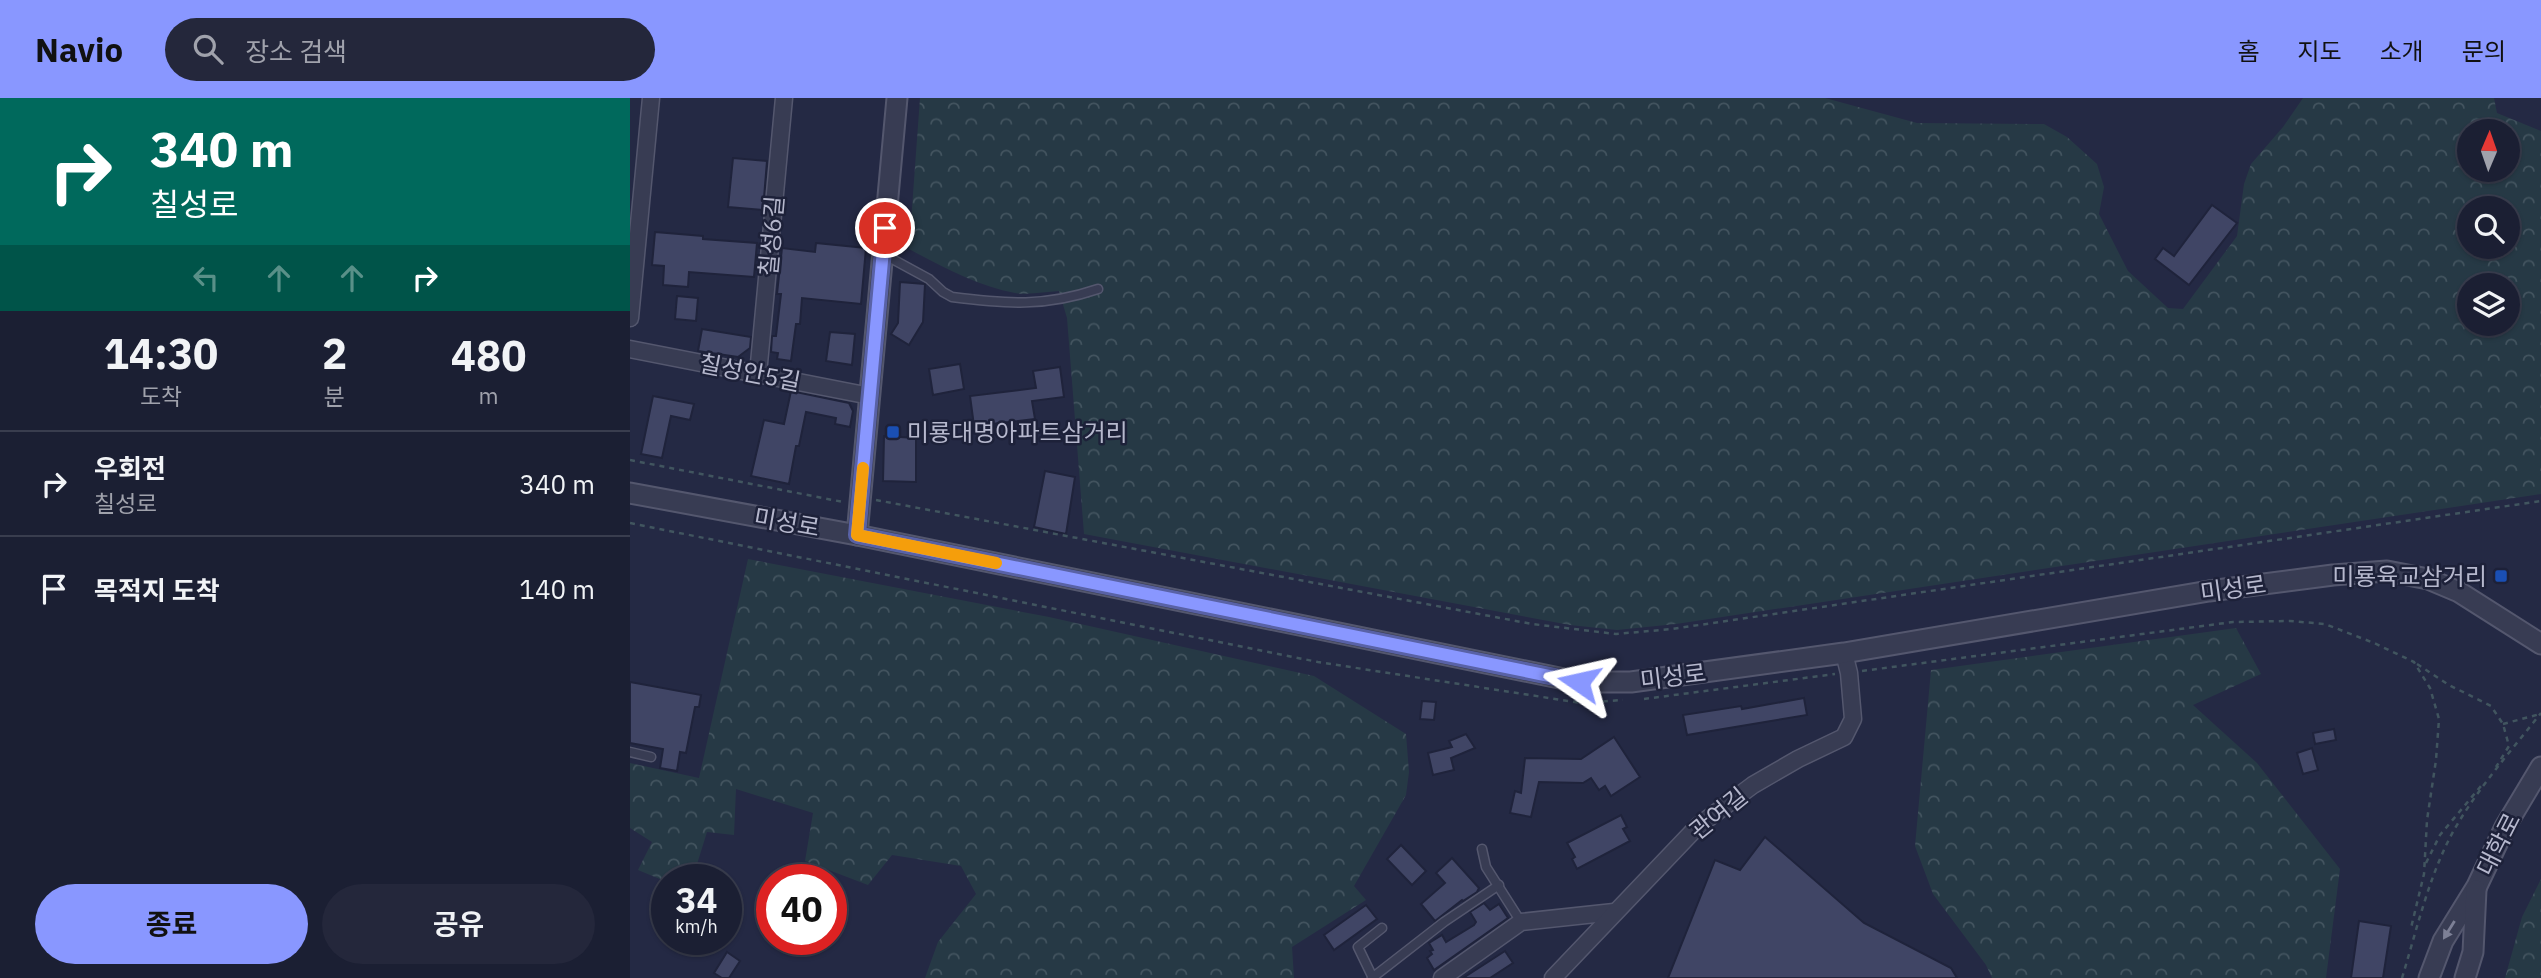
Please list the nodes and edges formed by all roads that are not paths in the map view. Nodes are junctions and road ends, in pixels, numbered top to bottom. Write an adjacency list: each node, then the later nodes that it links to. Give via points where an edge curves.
1 (651, 98): 6 (street)
2 (784, 98): 8 (street, 칠성6길)
3 (897, 98): 4 (street)
4 (883, 254): 5 (lane, via 953,297 1045,302); 9 (street)
5 (1098, 289)
6 (630, 318)
7 (630, 349): 8 (street, 칠성안5길)
8 (758, 374): 9 (street, 칠성안5길)
9 (870, 396): 11 (street)
10 (630, 493): 11 (street, 미성로)
11 (857, 535): 13 (street, 미성로, via 1579,682 1632,682)
12 (2541, 644): 13 (street, 미성로, via 2459,592 2428,579 2387,571 2209,592)
13 (1843, 653): 20 (street, 관여길, via 1853,719 1844,737 1753,785 1698,825)
14 (630, 752): 15 (lane)
15 (651, 757)
16 (2541, 767): 19 (street, 대학로)
17 (1482, 849): 18 (lane, via 1486,867)
18 (1499, 885): 21 (lane); 23 (lane)
19 (2477, 886): 26 (street, 대학로, one-way to 26, via 2442,941); 27 (street, 대학로, via 2473,952)
20 (1614, 912): 21 (street); 25 (street, 관여길)
21 (1521, 922): 24 (street)
22 (1382, 928): 23 (lane, via 1358,947)
23 (1372, 977)
24 (1442, 978)
25 (1553, 978)
26 (2429, 978)
27 (2465, 978)

